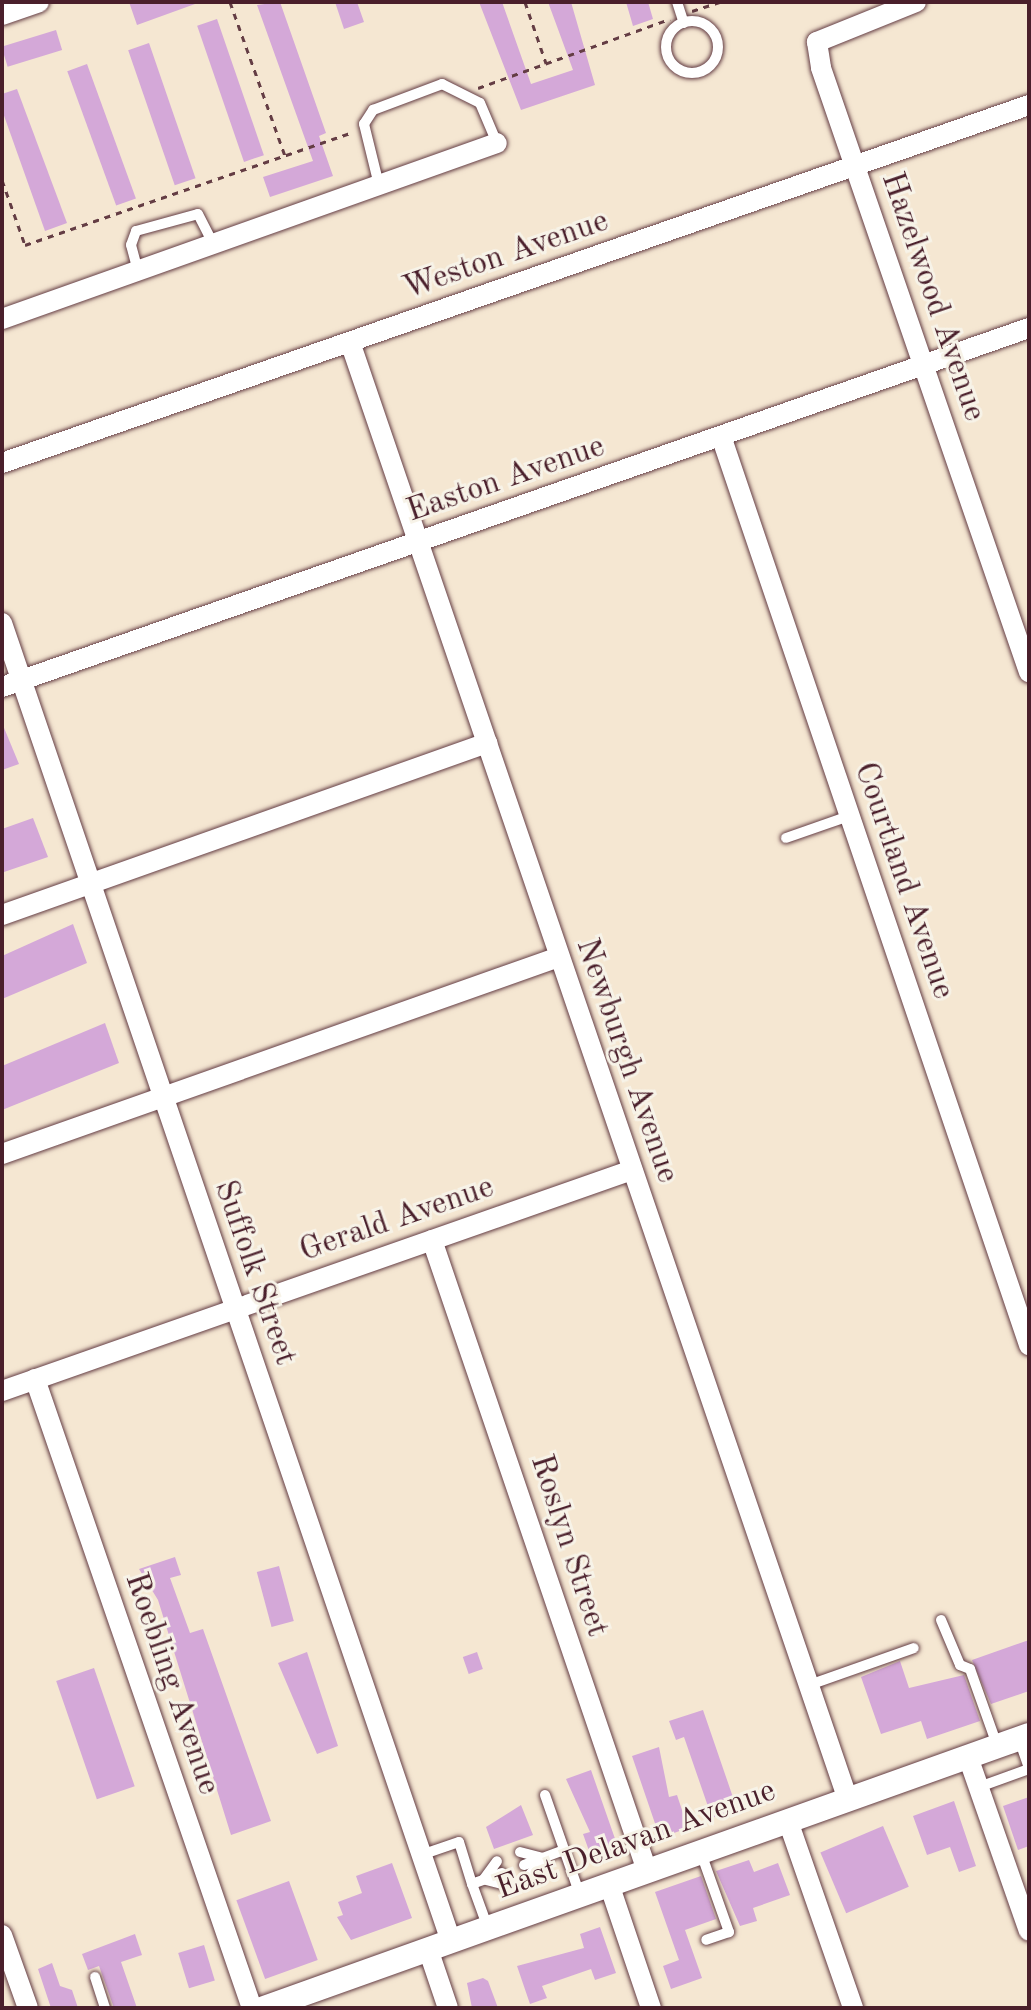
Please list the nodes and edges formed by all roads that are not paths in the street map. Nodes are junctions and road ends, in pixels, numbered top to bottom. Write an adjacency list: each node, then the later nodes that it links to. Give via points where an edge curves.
1 (39, 2): 5 (street)
2 (677, 2): 6 (lane)
3 (916, 2): 4 (street, Hazelwood Avenue)
4 (894, 6): 9 (street, Hazelwood Avenue, via 817,42)
5 (2, 15)
6 (682, 19): 6 (lane, via 670,34 669,59 699,72 717,55 717,39 707,26)
7 (1029, 105): 9 (street, Weston Avenue)
8 (497, 143): 10 (street); 10 (lane, via 480,103 467,92 442,84 373,110 364,128)
9 (855, 166): 15 (street, Weston Avenue); 16 (street, Hazelwood Avenue)
10 (379, 185): 11 (street)
11 (213, 244): 12 (street); 12 (lane, via 192,212 136,231 131,245)
12 (138, 271): 13 (street)
13 (2, 319)
14 (1029, 328): 16 (street, Easton Avenue)
15 (350, 342): 18 (street, Weston Avenue); 19 (street, Newburgh Avenue)
16 (923, 365): 17 (street, Easton Avenue); 21 (street, Hazelwood Avenue)
17 (721, 436): 19 (street, Easton Avenue); 24 (street, Courtland Avenue)
18 (2, 463)
19 (418, 542): 22 (street, Easton Avenue); 23 (street, Newburgh Avenue)
20 (2, 623): 22 (street, Suffolk Street)
21 (1029, 672)
22 (12, 684): 26 (street, Suffolk Street)
23 (487, 743): 26 (street); 28 (street, Newburgh Avenue)
24 (849, 816): 25 (lane); 34 (street, Courtland Avenue)
25 (786, 838)
26 (90, 883): 27 (street); 29 (street, Suffolk Street)
27 (2, 915)
28 (559, 957): 29 (street); 31 (street, Newburgh Avenue)
29 (163, 1097): 30 (street); 33 (street, Suffolk Street)
30 (2, 1154)
31 (632, 1170): 32 (street, Gerald Avenue); 39 (street, Newburgh Avenue)
32 (432, 1240): 33 (street, Gerald Avenue); 54 (street, Roslyn Street)
33 (235, 1309): 35 (street, Gerald Avenue); 50 (street, Suffolk Street)
34 (1029, 1345)
35 (35, 1379): 36 (street, Gerald Avenue); 70 (street, Roebling Avenue)
36 (2, 1391)
37 (941, 1620): 40 (lane, via 960,1665 970,1669)
38 (914, 1648): 39 (lane)
39 (809, 1685): 45 (street, Newburgh Avenue)
40 (1015, 1740): 41 (street, East Delavan Avenue); 42 (lane)
41 (968, 1757): 43 (street); 45 (street, East Delavan Avenue)
42 (1029, 1769): 43 (lane)
43 (979, 1787): 63 (street)
44 (545, 1795): 47 (lane)
45 (848, 1800): 46 (street, East Delavan Avenue)
46 (788, 1821): 49 (street, East Delavan Avenue); 74 (street)
47 (564, 1850): 51 (lane); 61 (lane)
48 (520, 1852): 51 (lane)
49 (701, 1852): 54 (street, East Delavan Avenue); 65 (lane, via 729,1932)
50 (421, 1855): 58 (lane, via 459,1842); 66 (street, Suffolk Street)
51 (543, 1858): 53 (lane); 56 (lane)
52 (497, 1861): 57 (lane)
53 (524, 1865)
54 (647, 1871): 59 (street, East Delavan Avenue)
55 (502, 1873): 57 (lane)
56 (528, 1877)
57 (484, 1879): 58 (lane); 60 (lane)
58 (472, 1884): 62 (lane)
59 (609, 1884): 61 (street, East Delavan Avenue); 73 (street)
60 (506, 1885)
61 (580, 1895): 62 (street, East Delavan Avenue)
62 (488, 1928): 66 (street, East Delavan Avenue)
63 (1029, 1931)
64 (2, 1935): 68 (street)
65 (706, 1940)
66 (440, 1945): 71 (street, East Delavan Avenue); 72 (street, Suffolk Street)
67 (95, 1977): 69 (lane)
68 (28, 2008)
69 (105, 2008)
70 (252, 2008)
71 (264, 2008)
72 (448, 2008)
73 (651, 2008)
74 (853, 2008)

